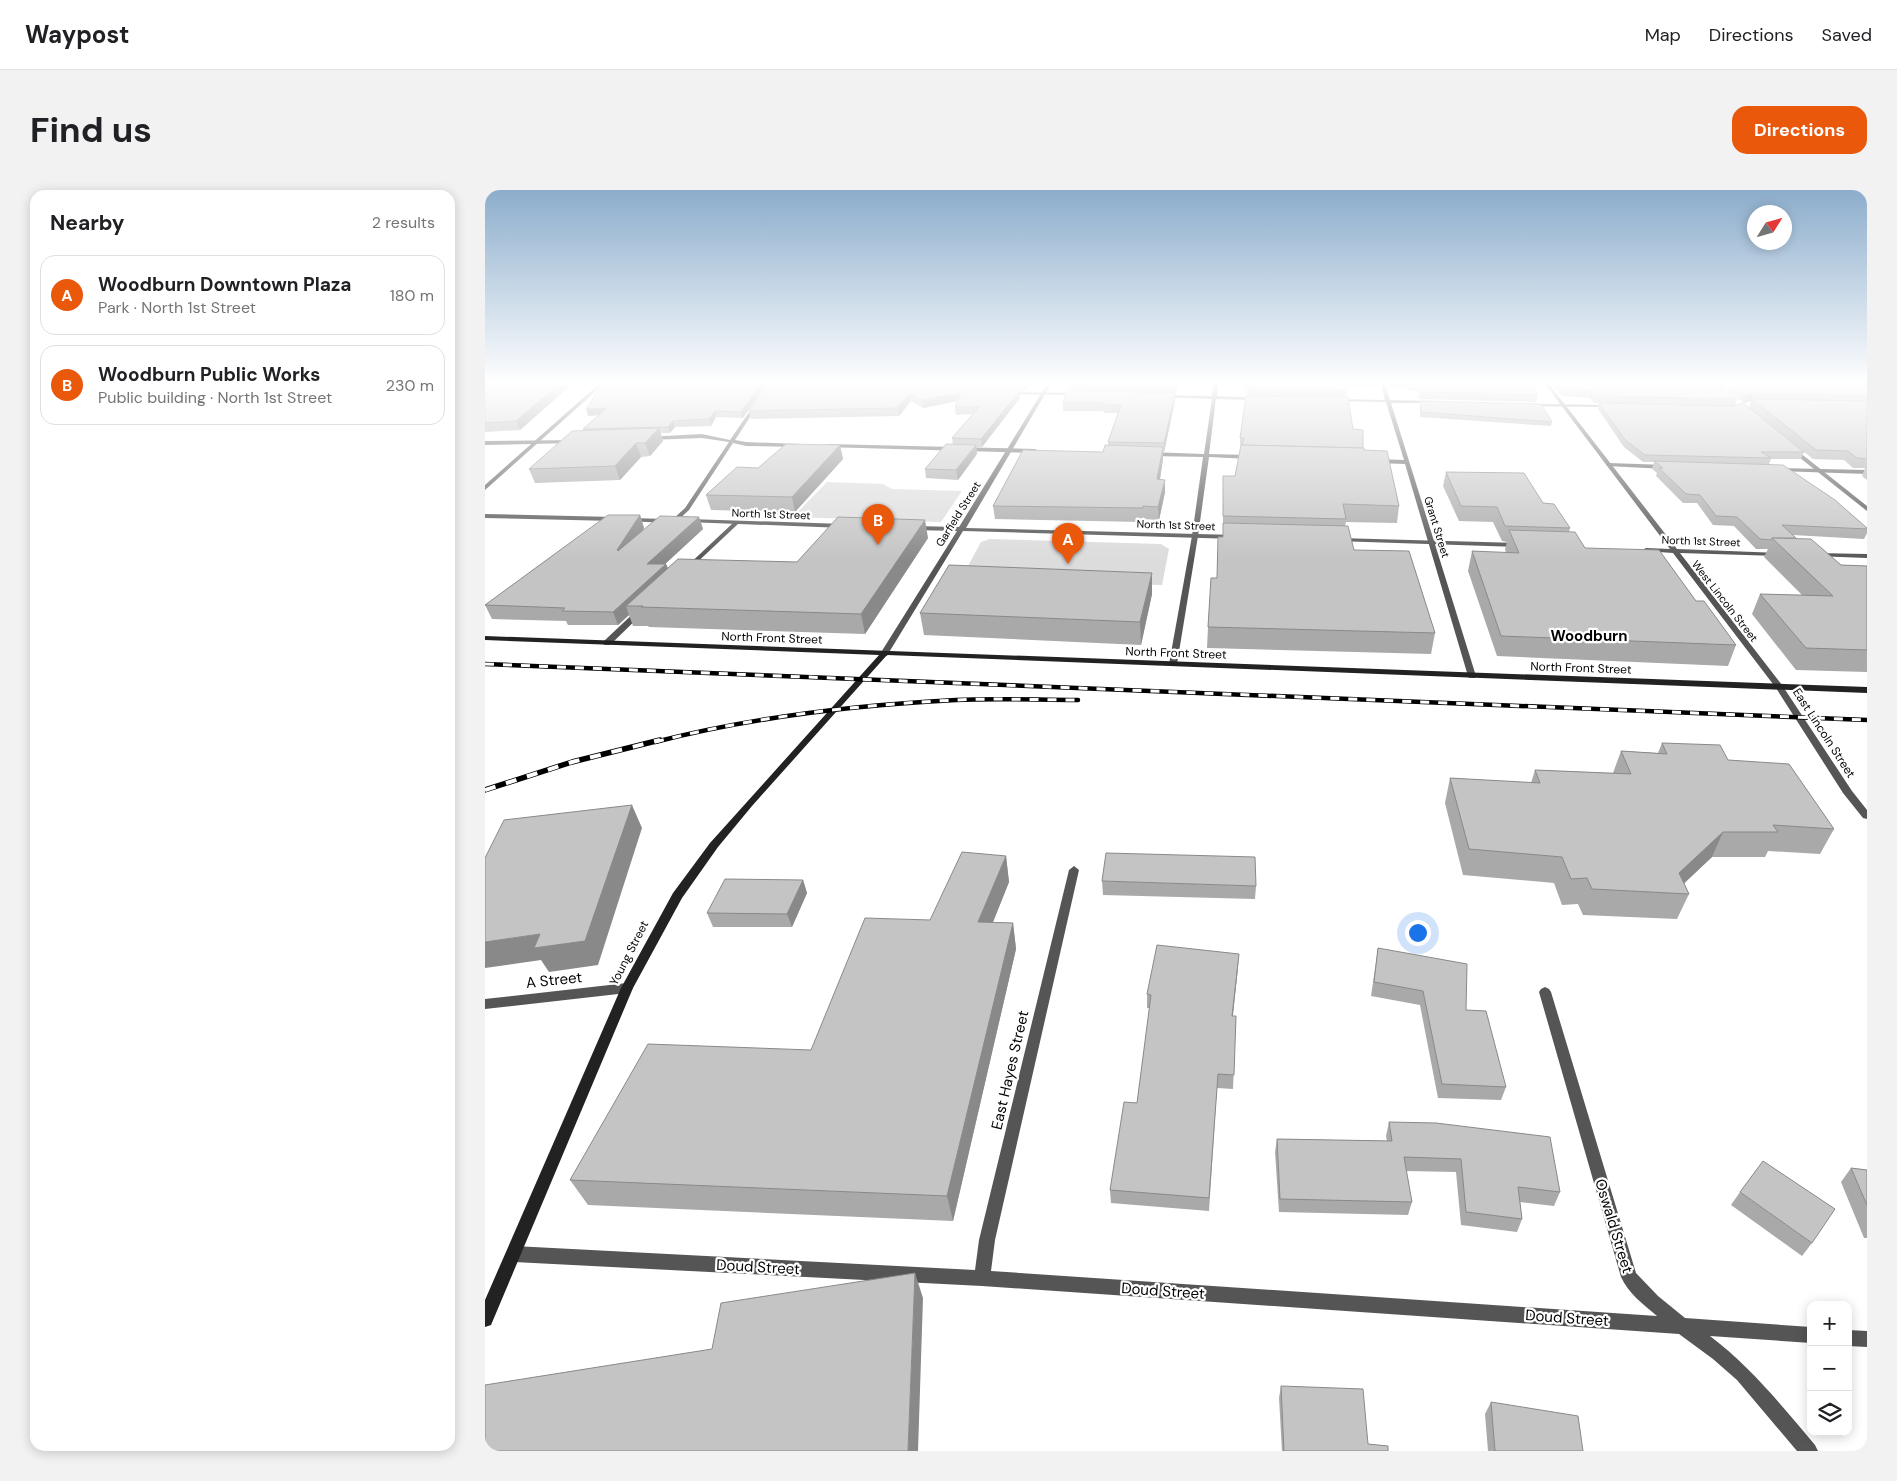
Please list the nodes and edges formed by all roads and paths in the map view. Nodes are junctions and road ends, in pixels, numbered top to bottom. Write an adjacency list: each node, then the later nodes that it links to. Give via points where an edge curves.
1 (536, 443): 23 (street)
2 (731, 443): 26 (street, via 687,509)
3 (741, 443): 9 (street)
4 (1015, 443): 11 (street, Garfield Street)
5 (1207, 443): 14 (street)
6 (1400, 443): 17 (street, Grant Street)
7 (1592, 443): 18 (street, West Lincoln Street)
8 (1785, 443): 21 (street)
9 (802, 446)
10 (821, 446): 11 (street)
11 (1011, 451): 12 (street); 30 (street, Garfield Street)
12 (1040, 452)
13 (1147, 454): 14 (street)
14 (1205, 456): 15 (street); 31 (street)
15 (1253, 457)
16 (1368, 461): 17 (street)
17 (1406, 462): 34 (street, Grant Street)
18 (1609, 466): 19 (street); 37 (street, West Lincoln Street)
19 (1676, 467)
20 (1771, 470): 21 (street)
21 (1819, 471): 22 (street); 24 (street)
22 (1867, 472)
23 (485, 488)
24 (1867, 509)
25 (485, 516): 26 (street, North 1st Street)
26 (674, 521): 27 (street, North 1st Street)
27 (736, 523): 28 (street, North 1st Street); 41 (street)
28 (852, 526)
29 (901, 527): 30 (street, North 1st Street)
30 (963, 529): 31 (street, North 1st Street); 45 (street, Garfield Street)
31 (1195, 536): 32 (street, North 1st Street); 46 (street)
32 (1247, 538)
33 (1327, 540): 34 (street)
34 (1431, 543): 35 (street); 47 (street, Grant Street)
35 (1525, 546)
36 (1641, 549): 37 (street, North 1st Street)
37 (1674, 550): 38 (street, North 1st Street); 48 (street, West Lincoln Street)
38 (1786, 554)
39 (1804, 554): 40 (street)
40 (1867, 556)
41 (681, 575)
42 (647, 605): 44 (street)
43 (485, 638): 44 (main road, North Front Street)
44 (607, 643): 45 (main road, North Front Street)
45 (884, 654): 46 (main road, North Front Street); 52 (main road, Young Street, via 704,859 677,896)
46 (1173, 664): 47 (main road, North Front Street)
47 (1472, 676): 48 (main road, North Front Street)
48 (1779, 687): 49 (main road, North Front Street); 50 (street, East Lincoln Street)
49 (1867, 690)
50 (1867, 816)
51 (1074, 870): 56 (street, East Hayes Street, via 987,1240)
52 (627, 988): 54 (street, A Street); 55 (main road, Young Street)
53 (1545, 992): 58 (street, Oswald Street, via 1629,1277)
54 (485, 1004)
55 (514, 1254): 56 (street, Doud Street); 57 (main road, Young Street)
56 (982, 1278): 58 (street, Doud Street)
57 (485, 1319)
58 (1681, 1326): 59 (street, Doud Street); 62 (street, Oswald Street, via 1750,1380)
59 (1807, 1335)
60 (1852, 1338): 61 (street)
61 (1867, 1339)
62 (1809, 1451)

